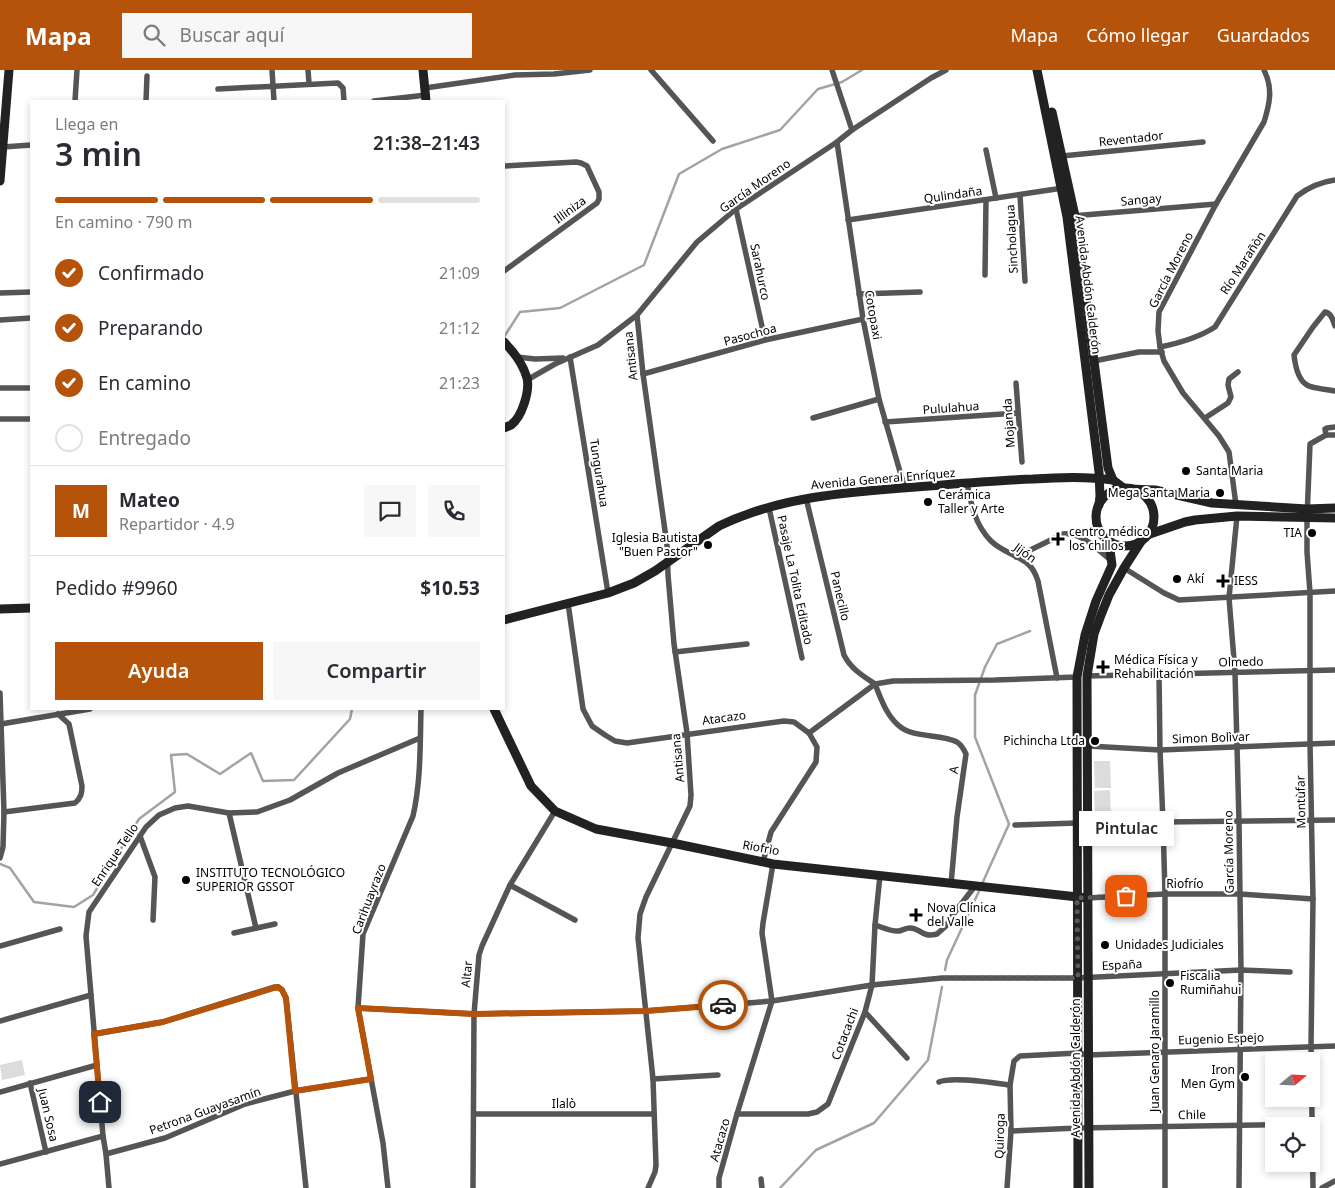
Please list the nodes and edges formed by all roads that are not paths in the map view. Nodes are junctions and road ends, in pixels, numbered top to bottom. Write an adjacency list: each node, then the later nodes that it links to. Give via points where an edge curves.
1 (9, 70): 29 (main road)
2 (77, 70): 19 (street)
3 (272, 70): 16 (street)
4 (308, 70): 15 (street)
5 (423, 70): 18 (main road)
6 (590, 70): 13 (street)
7 (652, 70): 25 (street)
8 (832, 70): 24 (street)
9 (946, 70): 24 (street, García Moreno)
10 (1037, 70): 35 (main road, Avenida Abdón Calderón)
11 (1042, 70): 31 (main road, Avenida Abdón Calderón)
12 (1264, 70): 39 (street, García Moreno, via 1270,90 1264,122)
13 (554, 72): 18 (street, via 515,75)
14 (147, 76): 20 (street)
15 (309, 83): 16 (street); 22 (street, via 338,83 343,88)
16 (274, 86): 17 (street); 21 (street)
17 (218, 89)
18 (426, 95): 23 (street)
19 (75, 100)
20 (146, 100)
21 (274, 100)
22 (344, 100)
23 (383, 100)
24 (852, 130): 26 (street, García Moreno)
25 (713, 141)
26 (837, 142): 40 (street, García Moreno); 42 (street, Cotopaxi)
27 (1203, 142): 31 (street, Reventador)
28 (30, 145): 29 (street)
29 (3, 146): 34 (main road)
30 (986, 150): 37 (street)
31 (1062, 156): 35 (main road, Avenida Abdón Calderón)
32 (505, 166): 43 (street, Illiniza, via 581,163 587,166 599,199)
33 (1335, 180): 57 (street, Río Marañòn, via 1310,187 1297,196 1215,327 1203,335)
34 (0, 181)
35 (1065, 188): 36 (street, Qulindaña); 41 (main road, Avenida Abdón Calderón)
36 (1020, 195): 37 (street, Qulindaña); 45 (street, Sincholagua)
37 (996, 198): 38 (street, Qulindaña)
38 (986, 200): 42 (street, Qulindaña); 44 (street)
39 (1216, 204): 41 (street, Sangay); 57 (street, García Moreno, via 1159,312)
40 (736, 209): 50 (street, García Moreno, via 697,242); 55 (street, Sarahurco)
41 (1071, 216): 60 (main road, Avenida Abdón Calderón); 81 (main road, Avenida Abdón Calderón)
42 (848, 220): 49 (street, Cotopaxi)
43 (505, 270)
44 (985, 275)
45 (1025, 281)
46 (30, 292): 48 (street)
47 (920, 292): 49 (street)
48 (0, 293)
49 (859, 294): 52 (street, Cotopaxi)
50 (637, 315): 59 (street, García Moreno, via 598,345); 62 (street, Antisana)
51 (30, 318): 53 (street)
52 (862, 319): 55 (street, Pasochoa); 68 (street, Cotopaxi)
53 (0, 320)
54 (1335, 326): 67 (street, via 1332,317 1325,312 1294,355 1297,369 1307,385)
55 (765, 340): 62 (street, Pasochoa)
56 (505, 343): 58 (main road)
57 (1161, 350): 60 (street, Río Marañòn); 71 (street, García Moreno, via 1183,393)
58 (515, 354): 59 (street, García Moreno, via 552,360); 63 (main road)
59 (570, 357): 63 (street, García Moreno); 100 (street, Tungurahua)
60 (1094, 361): 82 (main road, Avenida Abdón Calderón, via 1108,468)
61 (1238, 372): 71 (street, via 1229,379 1231,398 1228,403)
62 (642, 374): 97 (street, Antisana)
63 (527, 380): 76 (main road, via 521,413)
64 (1016, 383): 69 (street, Mojanda)
65 (0, 388): 66 (street)
66 (30, 388)
67 (1335, 391)
68 (879, 399): 70 (street); 74 (street, Cotopaxi)
69 (1018, 413): 74 (street, Pululahua); 79 (street, Mojanda)
70 (813, 418)
71 (1205, 418): 88 (street, García Moreno, via 1230,452)
72 (0, 419): 73 (street)
73 (30, 419)
74 (885, 422): 84 (street, Cotopaxi)
75 (1335, 427): 77 (street, via 1325,429)
76 (505, 428)
77 (1326, 435): 78 (street); 91 (street, Montùfar, via 1310,444)
78 (1335, 435)
79 (1022, 462)
80 (1082, 478): 81 (main road, Avenida General Enríquez); 83 (main road, Avenida General Enríquez); 87 (main road, via 1092,485)
81 (1099, 479): 82 (main road, Avenida General Enríquez); 87 (main road, Avenida Abdón Calderón)
82 (1113, 480): 85 (main road)
83 (967, 483): 84 (main road, Avenida General Enríquez); 96 (street, Jijón, via 980,527 992,542)
84 (906, 488): 86 (main road, Avenida General Enríquez)
85 (1127, 489): 87 (main road, via 1109,493); 88 (main road, via 1155,490 1203,502); 95 (main road, via 1142,494 1150,504 1153,524)
86 (806, 498): 89 (main road, Avenida General Enríquez); 118 (street, Panecillo, via 844,655 848,664)
87 (1099, 501): 94 (main road, via 1096,519)
88 (1236, 505): 91 (main road)
89 (769, 508): 97 (main road, Avenida General Enríquez, via 719,526); 110 (street, Pasaje La Tolita Editado)
90 (1335, 508): 91 (main road)
91 (1307, 514): 92 (main road); 93 (main road); 102 (street, Montùfar)
92 (1237, 516): 95 (main road, via 1185,522); 103 (street, García Moreno)
93 (1335, 518)
94 (1105, 538): 95 (main road, via 1119,546 1135,544); 98 (main road)
95 (1145, 538): 99 (main road, Avenida Abdón Calderón)
96 (1016, 557): 98 (street, via 1068,533 1084,539); 117 (street, Jijón, via 1029,565 1038,581)
97 (668, 561): 100 (main road, Avenida General Enríquez, via 634,583); 109 (street, Antisana)
98 (1113, 561): 116 (main road, Avenida Abdón Calderón, via 1085,635)
99 (1124, 568): 103 (street, via 1180,600); 115 (main road, Avenida Abdón Calderón, via 1094,634)
100 (608, 592): 104 (main road, Avenida General Enríquez)
101 (1335, 592): 102 (street)
102 (1310, 593): 103 (street); 111 (street, Montùfar)
103 (1230, 598): 113 (street, García Moreno)
104 (568, 603): 107 (main road, Avenida General Enríquez); 127 (street, Atacazo, via 583,709 592,726 615,741 627,743)
105 (30, 608): 106 (main road)
106 (0, 609)
107 (505, 620)
108 (747, 644): 109 (street)
109 (675, 652): 127 (street, Antisana)
110 (802, 658)
111 (1310, 670): 112 (street, Olmedo); 113 (street, Olmedo); 129 (street, Montùfar)
112 (1335, 670)
113 (1234, 672): 114 (street, Olmedo); 132 (street, García Moreno)
114 (1159, 674): 115 (street, Olmedo); 133 (street, Juan Genaro Jaramillo)
115 (1087, 676): 131 (main road, Avenida Abdón Calderón)
116 (1077, 677): 117 (street); 141 (main road, Avenida Abdón Calderón)
117 (1057, 678): 118 (street)
118 (876, 684): 126 (street); 150 (street, A, via 889,715 897,725 910,733 956,741 966,754)
119 (0, 693): 120 (street)
120 (0, 697): 125 (street)
121 (84, 710): 124 (street)
122 (421, 710): 128 (street, Carihuayrazo)
123 (494, 710): 134 (main road, Riofrìo, via 531,786)
124 (58, 714): 125 (street); 135 (street, via 69,724 82,794 75,803)
125 (1, 724): 135 (street)
126 (809, 733): 127 (street, Atacazo, via 794,722 784,720); 147 (street, via 816,747 816,762 771,832)
127 (686, 734): 145 (street, Antisana, via 690,806)
128 (420, 738): 136 (street, Enrique Tello, via 338,773 290,800 257,812); 174 (street, Carihuayrazo, via 419,787 413,816 363,934)
129 (1310, 743): 130 (street, Simon Bolìvar); 132 (street, Simon Bolìvar); 137 (street, Montùfar)
130 (1335, 743)
131 (1088, 746): 133 (street, Simon Bolìvar); 142 (main road, Avenida Abdón Calderón)
132 (1236, 747): 133 (street, Simon Bolìvar); 139 (street, García Moreno)
133 (1160, 750): 140 (street, Juan Genaro Jaramillo)
134 (556, 811): 145 (main road, Riofrìo, via 596,829); 151 (street, Altar)
135 (4, 812): 146 (street, via 4,841)
136 (229, 813): 144 (street, Enrique Tello, via 188,806 175,808 159,815); 162 (street)
137 (1311, 820): 138 (street); 139 (street); 157 (street, Montùfar)
138 (1335, 820)
139 (1239, 821): 140 (street); 154 (street, García Moreno)
140 (1163, 822): 142 (street); 153 (street, Juan Genaro Jaramillo)
141 (1077, 823): 142 (street); 143 (street); 155 (main road, Avenida Abdón Calderón)
142 (1088, 823): 156 (main road, Avenida Abdón Calderón)
143 (1015, 825)
144 (140, 836): 158 (street, via 155,877); 172 (street, Enrique Tello, via 89,912 86,936)
145 (672, 843): 147 (main road, Riofrìo); 175 (street, Antisana, via 640,914 638,938)
146 (0, 858)
147 (763, 862): 148 (main road, Riofrìo)
148 (773, 864): 149 (main road, Riofrìo); 173 (street, Atacazo, via 762,923)
149 (880, 875): 150 (main road, Riofrìo); 161 (street, Cotacachi)
150 (951, 884): 152 (main road, Riofrìo)
151 (510, 885): 159 (street); 177 (street, Altar, via 479,955)
152 (976, 886): 155 (main road, Riofrìo); 161 (street, via 937,934 926,935 909,928 895,931)
153 (1165, 894): 154 (street, Riofrío); 156 (street, Riofrío); 168 (street, Juan Genaro Jaramillo)
154 (1240, 894): 157 (street, Riofrío); 166 (street, García Moreno)
155 (1077, 898): 156 (main road, Riofrìo); 170 (main road, Avenida Abdón Calderón)
156 (1087, 898): 169 (main road, Avenida Abdón Calderón)
157 (1313, 899): 180 (street, Montùfar)
158 (154, 920)
159 (575, 920)
160 (274, 924): 162 (street)
161 (875, 925): 171 (street, Cotacachi)
162 (256, 928): 164 (street)
163 (60, 929): 165 (street)
164 (234, 933)
165 (0, 946)
166 (1241, 970): 167 (street, España); 168 (street, España); 182 (street, García Moreno)
167 (1290, 972)
168 (1165, 974): 169 (street, España); 183 (street, Juan Genaro Jaramillo)
169 (1088, 977): 170 (street, España); 185 (main road, Avenida Abdón Calderón)
170 (1078, 978): 171 (street, España, via 942,978); 184 (main road, Avenida Abdón Calderón)
171 (872, 985): 173 (street, España); 176 (street, Cotacachi)
172 (91, 996): 178 (street); 179 (street, Enrique Tello)
173 (772, 1001): 175 (street, España); 198 (street, Atacazo)
174 (358, 1008): 177 (street, España); 189 (street, Carihuayrazo)
175 (646, 1011): 177 (street, España); 190 (street, Antisana)
176 (864, 1012): 186 (street); 198 (street, Cotacachi, via 828,1104 808,1114)
177 (474, 1014): 196 (street, Altar)
178 (0, 1020)
179 (94, 1034): 187 (street, Enrique Tello); 194 (street, via 163,1022 278,987 286,998)
180 (1312, 1046): 181 (street, Eugenio Espejo); 182 (street, Eugenio Espejo); 199 (street, Montùfar)
181 (1335, 1046)
182 (1241, 1048): 183 (street, Eugenio Espejo); 200 (street, García Moreno)
183 (1165, 1052): 185 (street, Eugenio Espejo); 202 (street, Juan Genaro Jaramillo)
184 (1078, 1054): 185 (street, Eugenio Espejo); 193 (street, Eugenio Espejo, via 1020,1056 1014,1062); 203 (main road, Avenida Abdón Calderón)
185 (1088, 1055): 204 (main road, Avenida Abdón Calderón)
186 (907, 1058)
187 (97, 1065): 192 (street); 206 (street, Enrique Tello)
188 (718, 1075): 190 (street)
189 (371, 1079): 194 (street, Petrona Guayasamín); 215 (street, Carihuayrazo)
190 (653, 1079): 197 (street, Antisana)
191 (939, 1082): 193 (street, via 953,1079)
192 (30, 1083): 195 (street); 207 (street, Juan Sosa)
193 (1010, 1085): 205 (street, Quiroga)
194 (295, 1091): 208 (street, Petrona Guayasamín, via 245,1104 165,1138); 214 (street)
195 (0, 1092)
196 (474, 1114): 197 (street, Ilalò); 216 (street, Altar)
197 (654, 1114): 217 (street, Antisana, via 655,1172)
198 (737, 1114): 218 (street, Atacazo)
199 (1313, 1117)
200 (1239, 1125): 201 (street, Chile); 202 (street, Chile); 224 (street, García Moreno)
201 (1265, 1125)
202 (1164, 1126): 204 (street, Chile); 223 (street, Juan Genaro Jaramillo)
203 (1078, 1128): 204 (street, Chile); 205 (street, Chile); 221 (main road, Avenida Abdón Calderón)
204 (1089, 1128): 222 (main road, Avenida Abdón Calderón)
205 (1011, 1131): 220 (street, Quiroga)
206 (103, 1136): 207 (street); 208 (street, Enrique Tello)
207 (46, 1152): 209 (street)
208 (106, 1154): 213 (street, Enrique Tello)
209 (0, 1164)
210 (1313, 1172): 225 (street, Montùfar)
211 (761, 1179): 219 (street)
212 (1335, 1181): 226 (street)
213 (108, 1188)
214 (306, 1188)
215 (388, 1188)
216 (473, 1188)
217 (648, 1188)
218 (719, 1188)
219 (762, 1188)
220 (1007, 1188)
221 (1078, 1188)
222 (1089, 1188)
223 (1165, 1188)
224 (1239, 1188)
225 (1313, 1188)
226 (1322, 1188)

